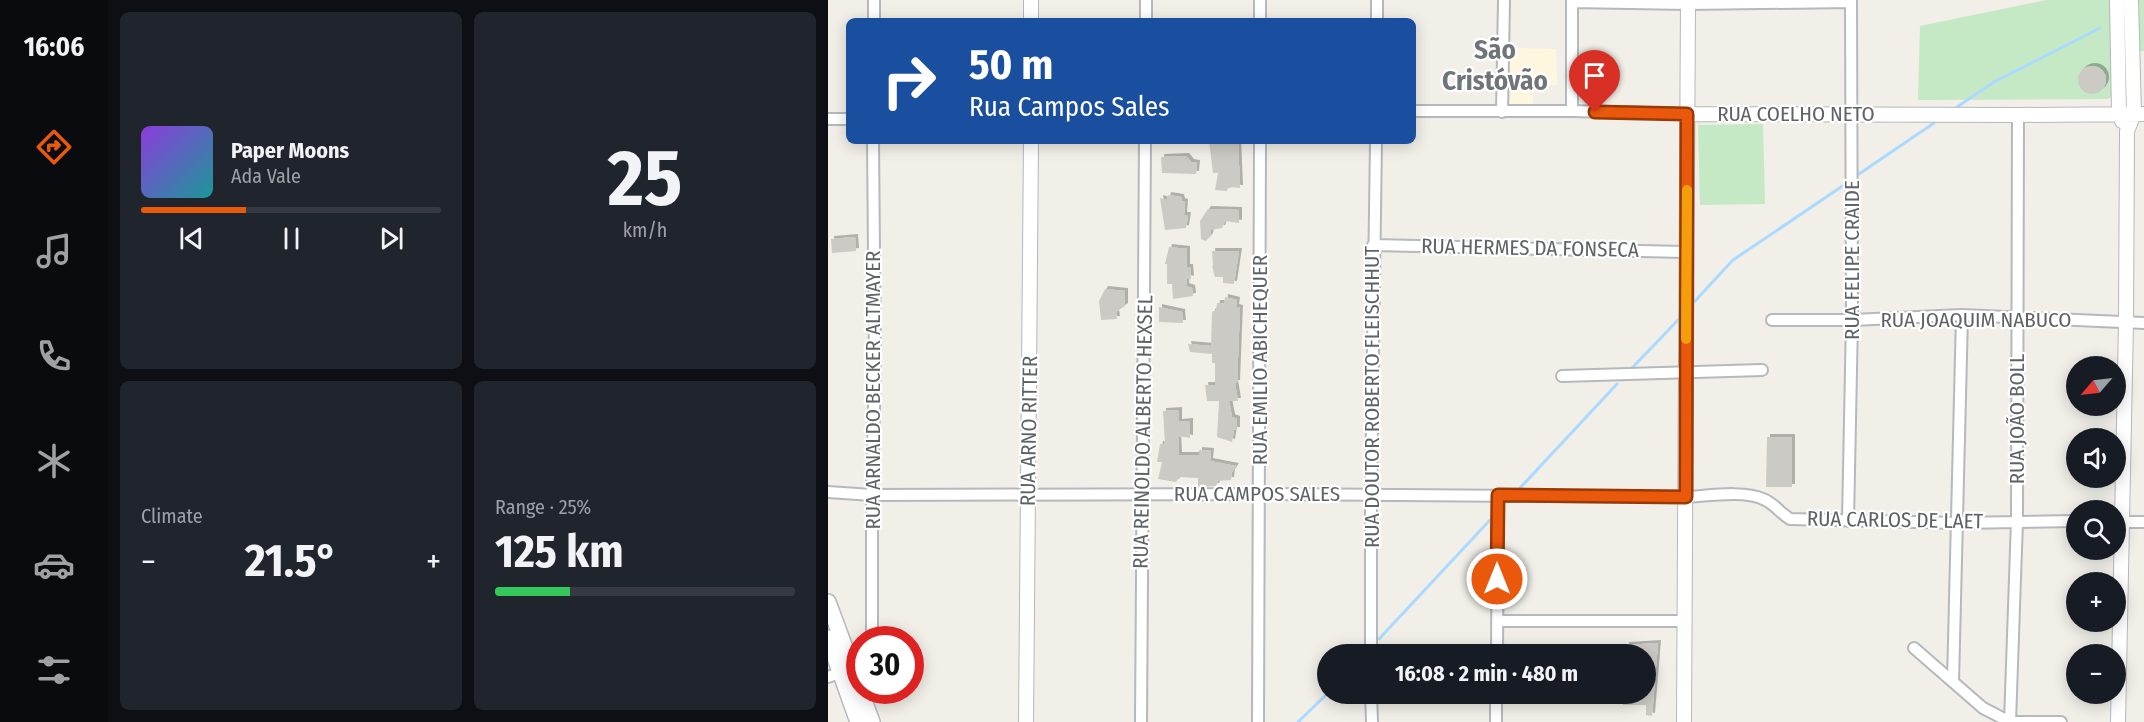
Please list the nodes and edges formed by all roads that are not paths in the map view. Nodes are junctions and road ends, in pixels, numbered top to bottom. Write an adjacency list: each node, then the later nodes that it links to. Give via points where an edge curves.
1 (874, 0): 12 (street)
2 (1031, 0): 13 (street)
3 (1146, 0): 14 (street)
4 (1260, 0): 15 (street)
5 (1377, 0): 16 (street)
6 (1504, 0): 19 (street)
7 (2116, 0): 22 (street)
8 (2131, 0): 23 (street)
9 (1572, 1): 11 (street); 18 (street)
10 (1851, 1): 11 (street); 21 (street, RUA FELIPE CRAIDE)
11 (1688, 2): 20 (street)
12 (874, 18)
13 (1031, 18)
14 (1146, 18)
15 (1260, 18)
16 (1377, 18)
17 (1416, 111): 19 (street, RUA COELHO NETO)
18 (1572, 111): 19 (street, RUA COELHO NETO); 20 (street, RUA COELHO NETO)
19 (1502, 112)
20 (1687, 114): 21 (street, RUA COELHO NETO); 34 (street)
21 (1851, 114): 24 (street, RUA COELHO NETO); 38 (street, RUA FELIPE CRAIDE)
22 (2119, 114): 23 (street, RUA COELHO NETO); 24 (street, RUA COELHO NETO); 27 (street)
23 (2139, 114): 27 (street)
24 (2018, 115): 36 (street, RUA JOÃO BOLL)
25 (828, 119): 26 (street)
26 (846, 119)
27 (2127, 131): 39 (street)
28 (873, 144): 48 (street, RUA ARNALDO BECKER ALTMAYER)
29 (1032, 144): 45 (street, RUA ARNO RITTER)
30 (1145, 144): 46 (street, RUA REINOLDO ALBERTO HEXSEL)
31 (1260, 144): 47 (street, RUA EMILIO ABICHEQUER)
32 (1376, 144): 33 (street, RUA DOUTOR ROBERTO FLEISCHHUT)
33 (1373, 245): 34 (street, RUA HERMES DA FONSECA); 49 (street, RUA DOUTOR ROBERTO FLEISCHHUT)
34 (1686, 252): 42 (street)
35 (1962, 315): 36 (street, RUA JOAQUIM NABUCO); 38 (street, RUA JOAQUIM NABUCO); 58 (street)
36 (2018, 316): 39 (street, RUA JOAQUIM NABUCO); 54 (street, RUA JOÃO BOLL)
37 (1772, 320): 38 (street, RUA JOAQUIM NABUCO)
38 (1852, 320): 53 (street, RUA FELIPE CRAIDE)
39 (2126, 322): 40 (street, RUA JOAQUIM NABUCO); 52 (street)
40 (2144, 323)
41 (1762, 370): 42 (street)
42 (1685, 373): 43 (street); 51 (street)
43 (1562, 376)
44 (828, 492): 48 (street, RUA CAMPOS SALES)
45 (1028, 494): 46 (street, RUA CAMPOS SALES); 48 (street, RUA CAMPOS SALES); 75 (street, RUA ARNO RITTER)
46 (1143, 494): 47 (street, RUA CAMPOS SALES); 76 (street, RUA REINOLDO ALBERTO HEXSEL)
47 (1259, 494): 49 (street, RUA CAMPOS SALES); 77 (street, RUA EMILIO ABICHEQUER)
48 (872, 495): 63 (street, RUA ARNALDO BECKER ALTMAYER)
49 (1371, 495): 50 (street, RUA CAMPOS SALES); 65 (street, RUA DOUTOR ROBERTO FLEISCHHUT)
50 (1498, 495): 51 (street, RUA CAMPOS SALES); 61 (street)
51 (1686, 497): 53 (street, RUA CARLOS DE LAET, via 1749,495 1773,504 1790,519); 62 (street)
52 (2120, 500)
53 (1848, 521): 58 (street, RUA CARLOS DE LAET)
54 (2016, 521): 55 (street, RUA CARLOS DE LAET); 58 (street, RUA CARLOS DE LAET); 81 (street, RUA JOÃO BOLL)
55 (2066, 521)
56 (2126, 522): 57 (street)
57 (2144, 522)
58 (1958, 523): 69 (street)
59 (2119, 560): 83 (street)
60 (828, 602): 68 (main road)
61 (1497, 621): 62 (street); 66 (street)
62 (1685, 621): 80 (street)
63 (872, 626)
64 (828, 638): 68 (main road)
65 (1371, 644)
66 (1497, 644)
67 (1914, 648): 69 (street)
68 (845, 671): 73 (main road)
69 (1953, 682): 81 (street, via 1983,708)
70 (866, 704): 74 (main road)
71 (1371, 704): 78 (street)
72 (1496, 704): 79 (street)
73 (858, 722)
74 (873, 722)
75 (1026, 722)
76 (1141, 722)
77 (1258, 722)
78 (1372, 722)
79 (1496, 722)
80 (1684, 722)
81 (2010, 722): 82 (street)
82 (2061, 722)
83 (2118, 722)

